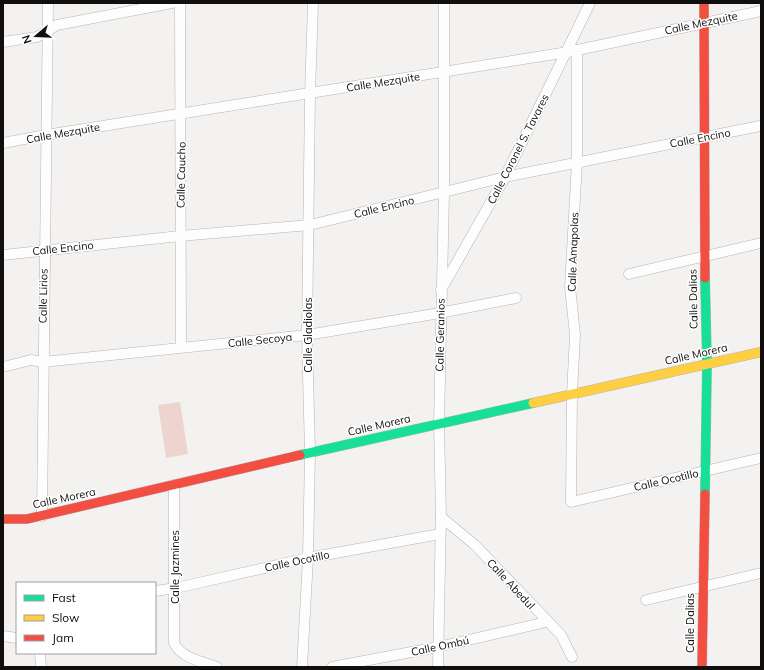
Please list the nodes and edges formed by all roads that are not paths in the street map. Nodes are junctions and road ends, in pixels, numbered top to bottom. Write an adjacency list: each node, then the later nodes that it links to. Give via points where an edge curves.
1 (48, 3): 12 (street, Calle Lirios)
2 (172, 3): 12 (street, via 57,25)
3 (180, 3): 17 (street, Calle Caucho)
4 (313, 3): 16 (street, Calle Gladiolas)
5 (444, 3): 15 (street, Calle Geranios)
6 (581, 3): 10 (street)
7 (590, 3): 10 (street, Calle Coronel S. Tavares)
8 (704, 3): 11 (street, Calle Dalias)
9 (761, 11): 11 (street, Calle Mezquite)
10 (583, 17): 14 (street, Calle Coronel S. Tavares)
11 (703, 22): 14 (street, Calle Mezquite); 20 (street, Calle Dalias)
12 (47, 32): 13 (street, via 37,37); 19 (street, Calle Lirios)
13 (3, 42)
14 (573, 51): 15 (street, Calle Mezquite); 22 (street, Calle Amapolas); 23 (street, Calle Coronel S. Tavares)
15 (444, 72): 16 (street, Calle Mezquite); 24 (street, Calle Geranios)
16 (310, 94): 17 (street, Calle Mezquite); 25 (street, Calle Gladiolas)
17 (181, 114): 19 (street, Calle Mezquite); 26 (street, Calle Caucho)
18 (760, 126): 20 (street, Calle Encino)
19 (46, 135): 21 (street, Calle Mezquite); 28 (street, Calle Lirios)
20 (704, 138): 22 (street, Calle Encino); 30 (street, Calle Dalias)
21 (3, 144)
22 (577, 162): 23 (street, Calle Encino); 41 (street, Calle Amapolas, via 570,287 575,335)
23 (505, 178): 24 (street, Calle Encino); 32 (street, Calle Coronel S. Tavares)
24 (444, 193): 25 (street, Calle Encino); 32 (street, Calle Geranios)
25 (310, 225): 26 (street, Calle Encino); 35 (street, Calle Gladiolas)
26 (180, 236): 28 (street, Calle Encino); 36 (street, Calle Caucho)
27 (761, 243): 30 (street)
28 (44, 249): 29 (street, Calle Encino); 38 (street, Calle Lirios)
29 (3, 255)
30 (704, 255): 31 (street); 39 (street, Calle Dalias)
31 (629, 274)
32 (441, 292): 34 (street, Calle Geranios)
33 (516, 298): 34 (street, Calle Secoya)
34 (440, 313): 35 (street, Calle Secoya); 42 (street, Calle Geranios)
35 (307, 335): 36 (street, Calle Secoya); 43 (street, Calle Gladiolas)
36 (181, 348): 38 (street, Calle Secoya)
37 (761, 352): 39 (street, Calle Morera)
38 (43, 362): 40 (street, Calle Secoya, via 31,360); 48 (street, Calle Lirios)
39 (707, 364): 41 (street, Calle Morera); 45 (street, Calle Dalias)
40 (3, 367)
41 (572, 394): 42 (street, Calle Morera); 47 (street, Calle Amapolas)
42 (439, 424): 43 (street, Calle Morera); 49 (street, Calle Geranios)
43 (310, 453): 46 (street, Calle Morera); 52 (street, Calle Gladiolas)
44 (761, 458): 45 (street, Calle Ocotillo)
45 (705, 471): 47 (street, Calle Ocotillo); 54 (street, Calle Dalias)
46 (174, 485): 48 (street, Calle Morera); 55 (street, Calle Jazmines)
47 (571, 502)
48 (42, 516): 50 (street, Calle Morera)
49 (442, 517): 51 (street, Calle Geranios); 58 (street, Calle Abedul, via 475,545)
50 (3, 519)
51 (440, 534): 52 (street, Calle Ocotillo); 61 (street, Calle Geranios)
52 (308, 558): 55 (street, Calle Ocotillo); 66 (street, Calle Gladiolas)
53 (761, 573): 54 (street)
54 (702, 587): 57 (street); 69 (street, Calle Dalias)
55 (176, 588): 56 (street, Calle Ocotillo); 65 (street, Calle Jazmines, via 173,636 177,649)
56 (156, 591)
57 (646, 600)
58 (546, 622): 61 (street, Calle Ombú); 63 (street, Calle Abedul, via 561,635)
59 (3, 636): 60 (street)
60 (16, 638)
61 (438, 647): 67 (street, Calle Ombú); 68 (street, Calle Geranios)
62 (40, 654): 64 (street)
63 (572, 658)
64 (41, 667)
65 (217, 667)
66 (302, 667)
67 (332, 667)
68 (438, 667)
69 (702, 667)

